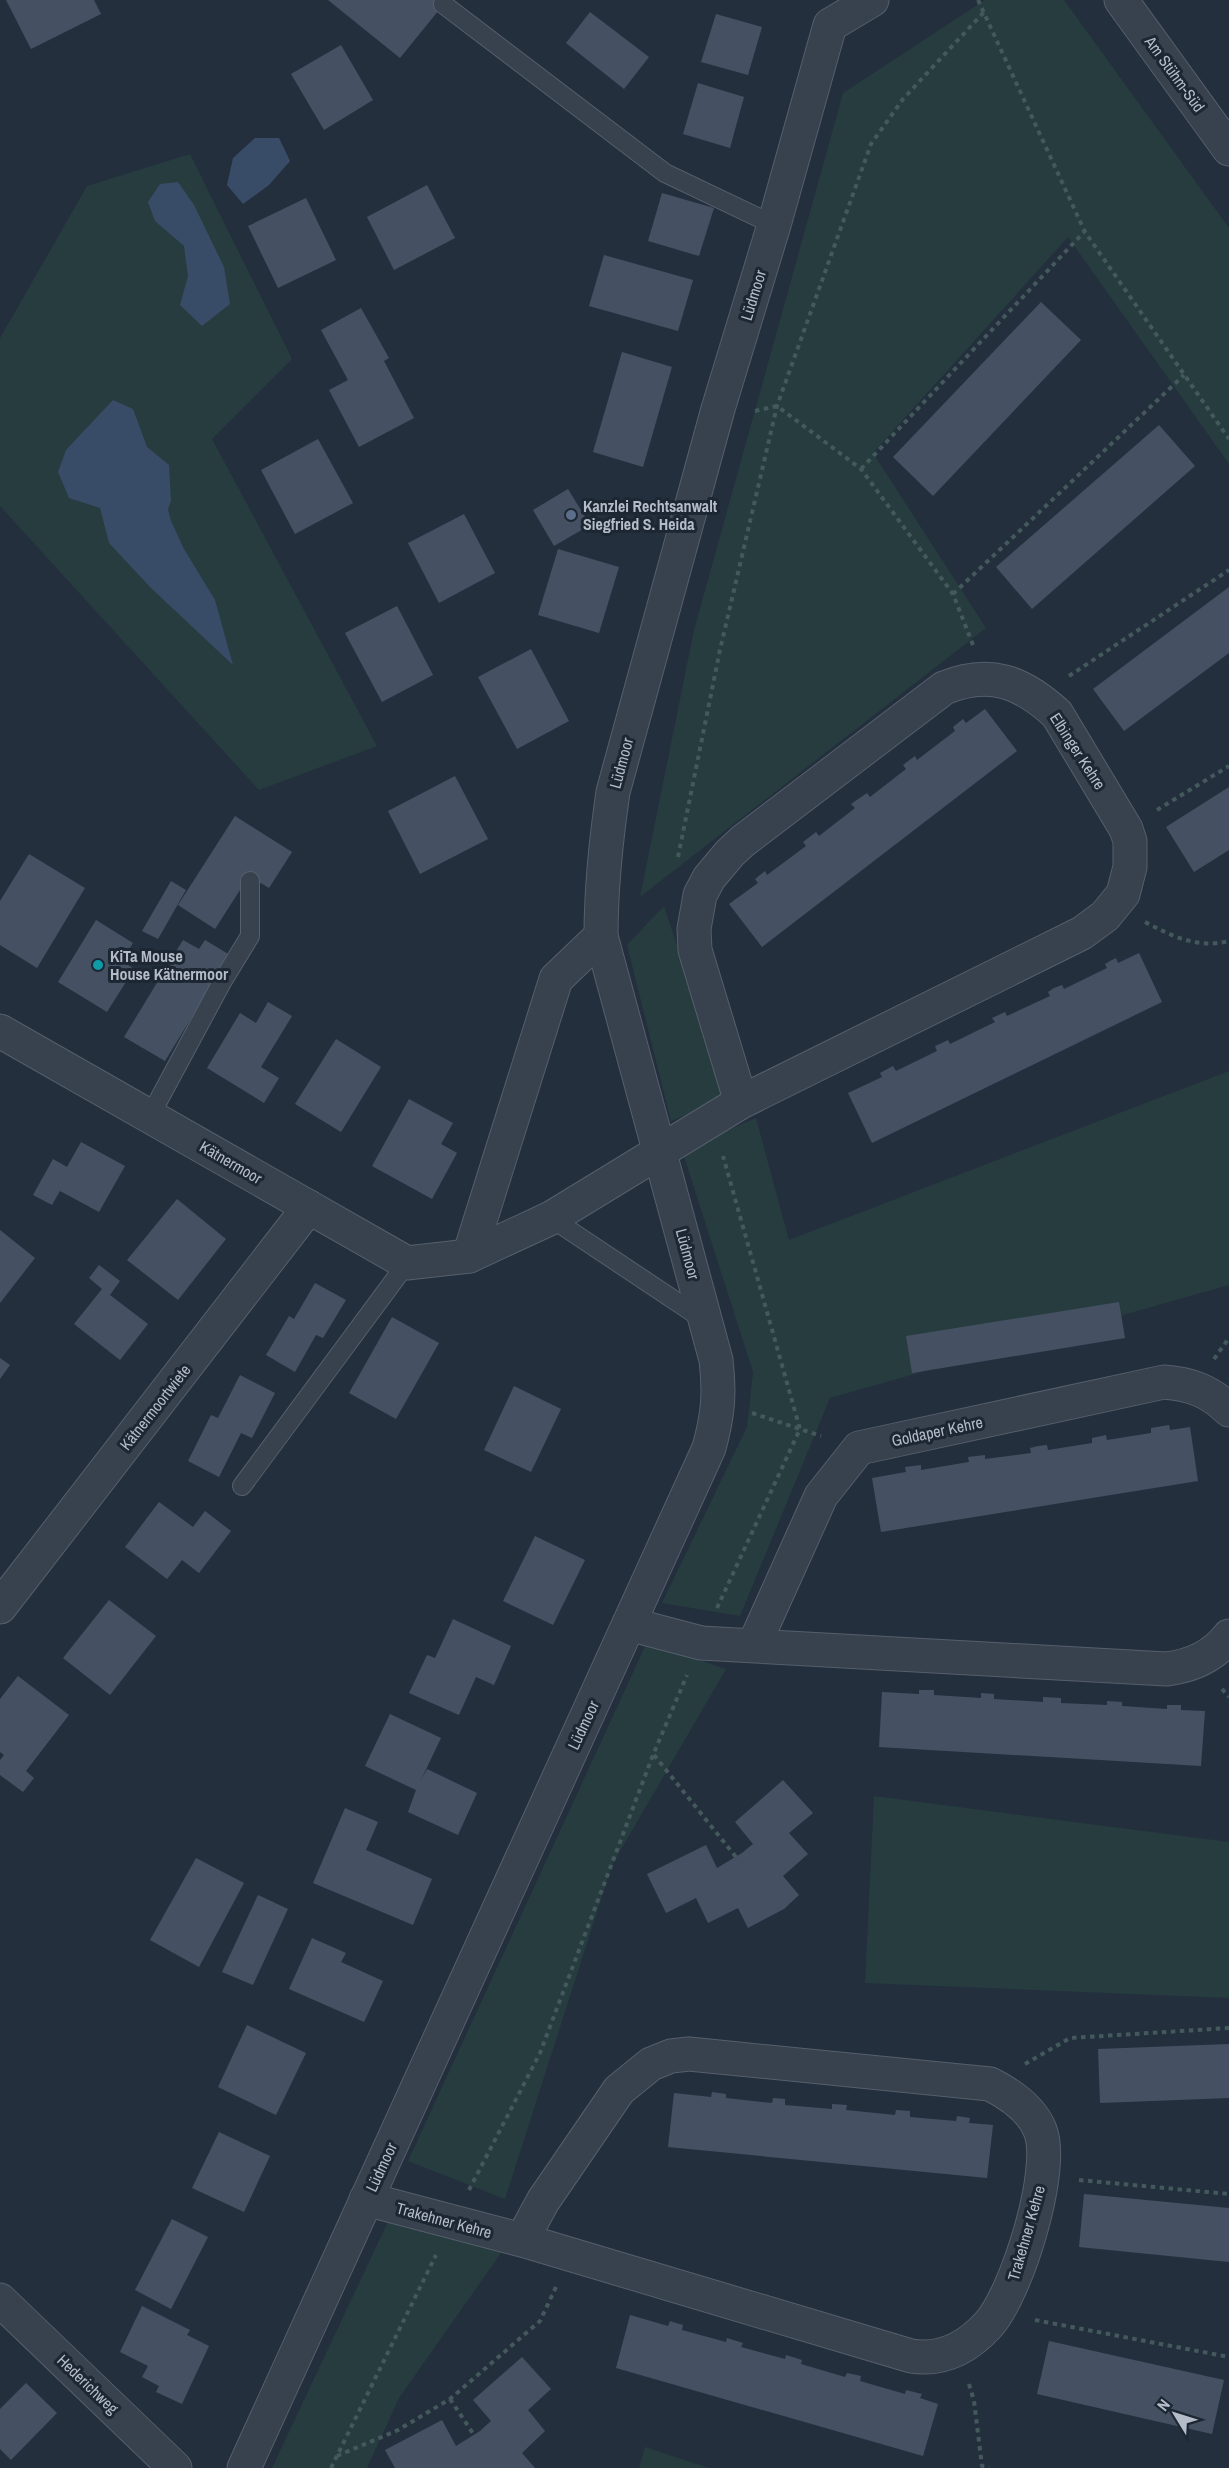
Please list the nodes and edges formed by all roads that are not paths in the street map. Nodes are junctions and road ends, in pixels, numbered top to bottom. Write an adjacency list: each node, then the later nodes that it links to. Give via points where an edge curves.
1 (872, 0): 4 (street, Lüdmoor)
2 (1120, 0): 5 (street, Am Stühm-Süd)
3 (444, 4): 6 (lane, via 665,173)
4 (834, 12): 6 (street, Lüdmoor)
5 (1229, 149)
6 (774, 225): 8 (street, Lüdmoor, via 718,409 613,792 601,888)
7 (250, 881): 11 (lane, via 250,936)
8 (601, 936): 12 (street, Lüdmoor); 15 (street, via 556,979)
9 (0, 1031): 11 (street, Kätnermoor)
10 (741, 1102): 10 (street, Elbinger Kehre, via 696,950 696,912 709,878 743,842 944,688 973,678 989,678 1016,686 1046,704 1057,714 1126,829 1130,867 1123,894 1115,905 1082,933); 12 (street, Elbinger Kehre)
11 (150, 1116): 13 (street, Kätnermoor)
12 (660, 1150): 14 (street); 17 (street, Lüdmoor)
13 (309, 1207): 16 (street, Kätnermoor); 20 (street, Kätnermoortwiete)
14 (551, 1218): 15 (street); 17 (lane)
15 (469, 1256): 16 (street)
16 (407, 1263): 19 (lane)
17 (706, 1321): 21 (street, Lüdmoor, via 716,1360 720,1402 709,1448)
18 (1229, 1410): 23 (street, Goldaper Kehre, via 1211,1394 1183,1383 1164,1382 859,1448 821,1496)
19 (242, 1486)
20 (0, 1607)
21 (629, 1624): 23 (street, via 701,1642); 24 (street, Lüdmoor)
22 (1229, 1636): 23 (street, via 1198,1662 1166,1669)
23 (754, 1645)
24 (366, 2199): 25 (street, Trakehner Kehre); 28 (street, Lüdmoor)
25 (522, 2240): 25 (street, Trakehner Kehre, via 911,2356 934,2358 969,2343 1001,2307 1024,2249 1042,2173 1043,2141 1034,2119 1012,2096 990,2084 688,2054 660,2060 618,2090 543,2201)
26 (0, 2300): 27 (street, Hederichweg)
27 (175, 2468)
28 (244, 2468)

